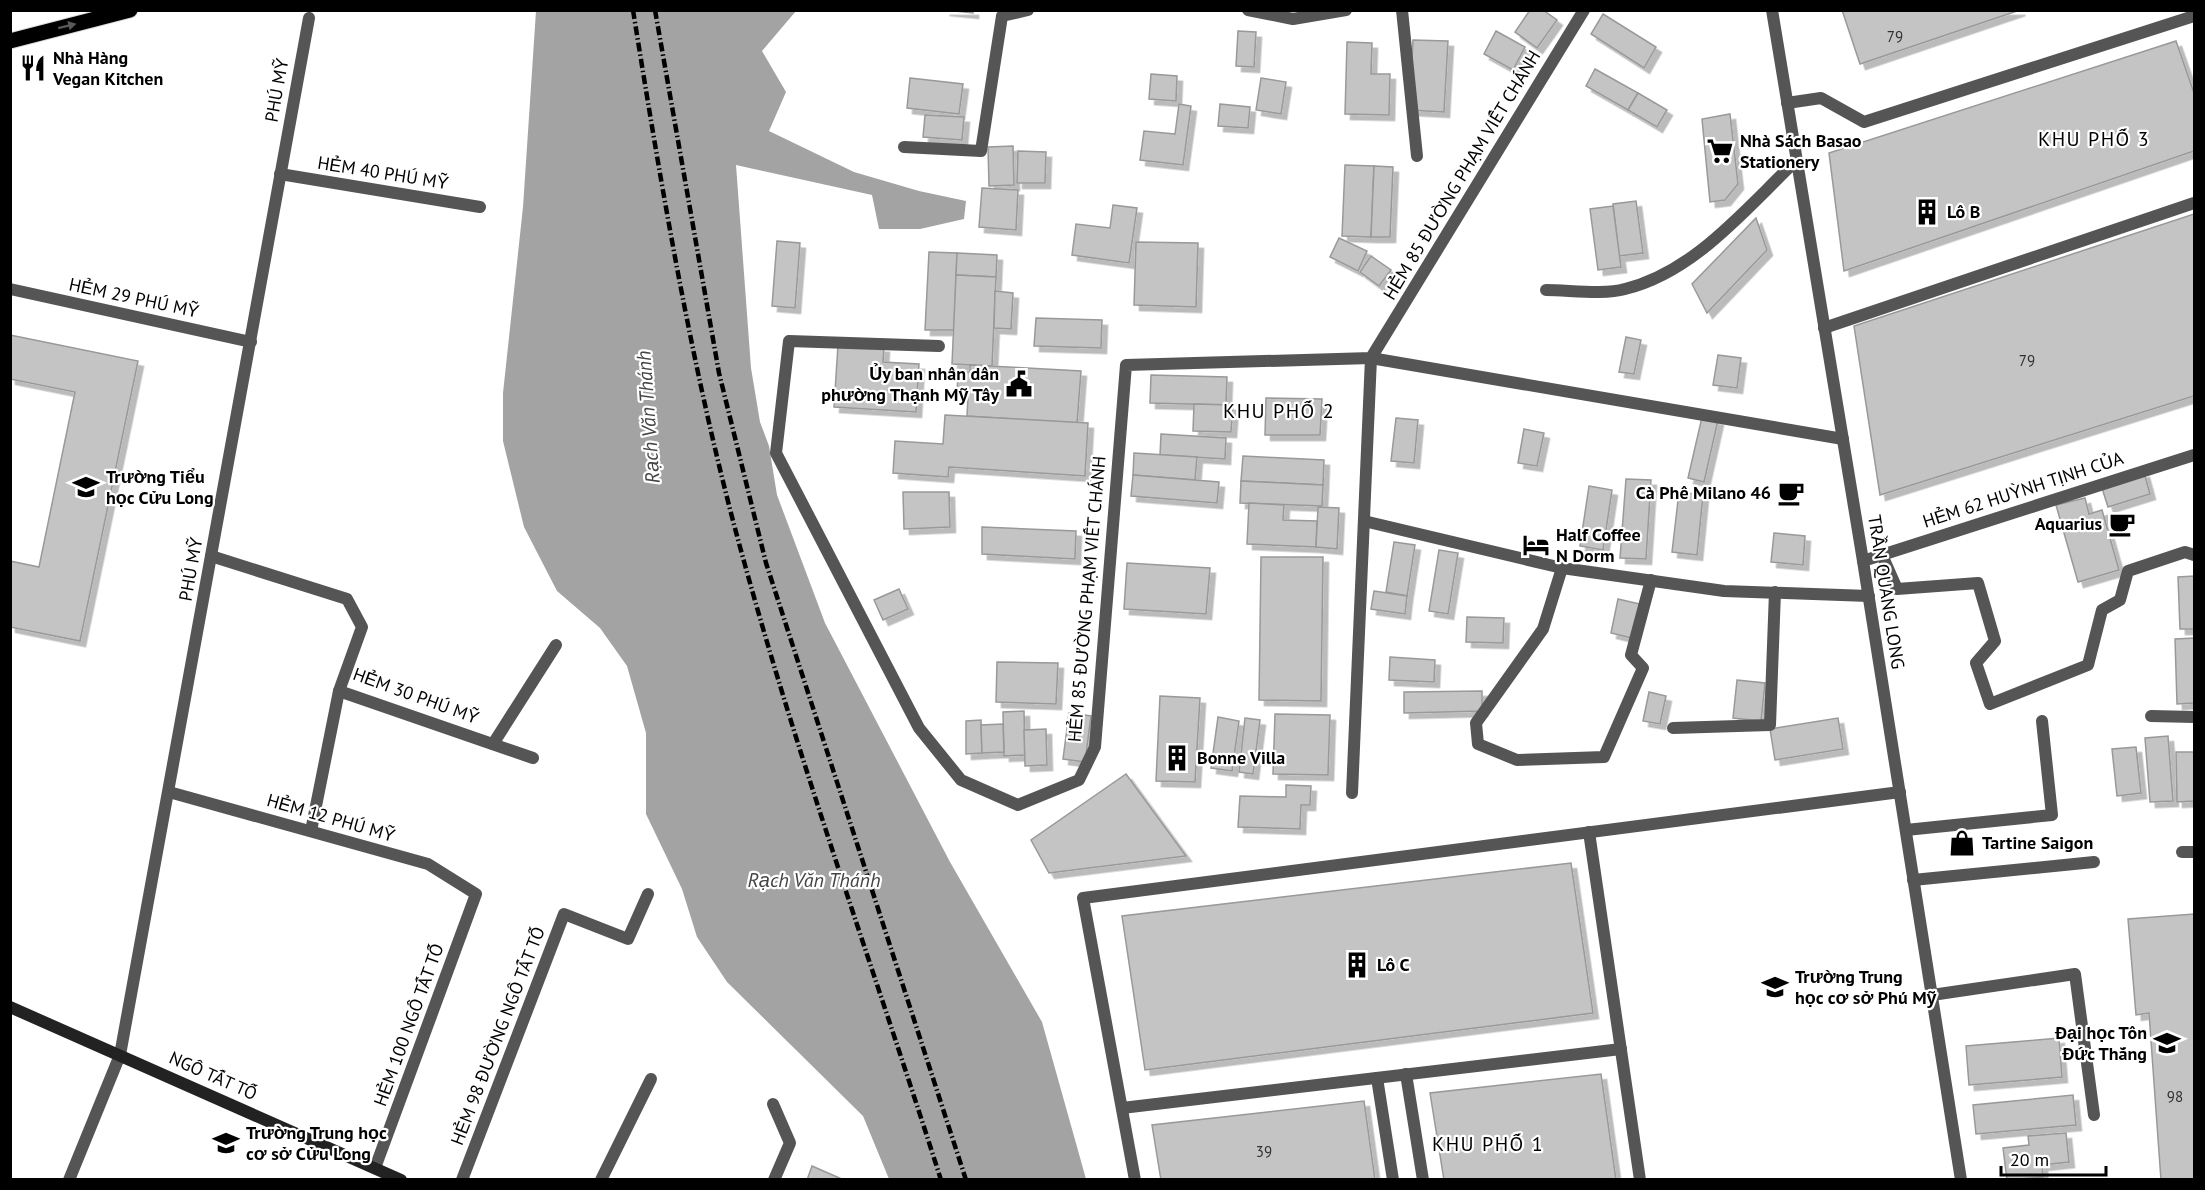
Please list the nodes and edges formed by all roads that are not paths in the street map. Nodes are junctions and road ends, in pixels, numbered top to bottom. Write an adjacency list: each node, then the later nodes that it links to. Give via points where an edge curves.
1 (130, 10): 10 (main road, one-way to 1)
2 (1028, 10): 12 (street, via 1002,16 981,151)
3 (1248, 10): 4 (street, via 1293,19)
4 (1346, 10)
5 (1402, 10): 13 (street)
6 (1584, 10): 23 (street, HẺM 85 ĐƯỜNG PHẠM VIẾT CHÁNH)
7 (1772, 10): 11 (street, TRẦN QUANG LONG)
8 (2194, 16): 11 (street, via 1864,122 1821,98)
9 (309, 18): 15 (street, PHÚ MỸ)
10 (10, 41)
11 (1787, 103): 14 (street, TRẦN QUANG LONG)
12 (904, 147)
13 (1417, 156)
14 (1797, 160): 19 (street, via 1716,237 1671,273 1623,290); 20 (street, TRẦN QUANG LONG)
15 (280, 174): 17 (street, HẺM 40 PHÚ MỸ); 21 (street, PHÚ MỸ)
16 (2194, 203): 20 (street)
17 (480, 207)
18 (10, 289): 21 (street, HẺM 29 PHÚ MỸ)
19 (1546, 290)
20 (1824, 328): 24 (street, TRẦN QUANG LONG)
21 (251, 342): 27 (street, PHÚ MỸ)
22 (939, 346): 23 (street, HẺM 85 ĐƯỜNG PHẠM VIẾT CHÁNH, via 789,341 776,453 919,728 961,780 1018,805 1079,780 1095,747 1126,364)
23 (1371, 358): 24 (street); 26 (street, HẺM 85 ĐƯỜNG PHẠM VIẾT CHÁNH)
24 (1843, 439): 30 (street, TRẦN QUANG LONG)
25 (2194, 455): 28 (street, HẺM 62 HUỲNH TỊNH CỦA)
26 (1364, 521): 31 (street); 45 (street, HẺM 85 ĐƯỜNG PHẠM VIẾT CHÁNH)
27 (212, 555): 36 (street, HẺM 30 PHÚ MỸ, via 347,599 362,627); 43 (street, PHÚ MỸ)
28 (1882, 555): 29 (street, via 1897,589 1978,583 1995,641 1976,663 1990,704 2088,665 2102,610 2120,600 2128,571 2185,552); 30 (street, HẺM 62 HUỲNH TỊNH CỦA)
29 (2194, 555)
30 (1863, 561): 34 (street, TRẦN QUANG LONG)
31 (1562, 568): 32 (street); 32 (street, via 1543,629 1476,723 1478,744 1517,760 1604,757 1643,668 1631,655)
32 (1651, 580): 33 (street, via 1724,591)
33 (1775, 592): 34 (street); 40 (street, via 1770,725)
34 (1869, 596): 44 (street, TRẦN QUANG LONG)
35 (556, 645): 41 (street)
36 (339, 691): 41 (street, HẺM 30 PHÚ MỸ); 47 (street)
37 (2151, 716): 38 (street)
38 (2194, 717)
39 (2042, 721): 46 (street, via 2052,815)
40 (1673, 728)
41 (493, 744): 42 (street, HẺM 30 PHÚ MỸ)
42 (533, 758)
43 (169, 792): 47 (street, HẺM 12 PHÚ MỸ); 56 (street, PHÚ MỸ)
44 (1900, 792): 46 (street, TRẦN QUANG LONG); 48 (street)
45 (1352, 793)
46 (1906, 830): 50 (street, TRẦN QUANG LONG)
47 (311, 831): 51 (street, HẺM 12 PHÚ MỸ, via 428,864)
48 (1588, 832): 55 (street); 61 (street, via 1083,898)
49 (2094, 862): 50 (street)
50 (1912, 880): 53 (street, TRẦN QUANG LONG)
51 (476, 894): 63 (street, HẺM 100 NGÔ TẤT TỐ)
52 (648, 894): 66 (street, HẺM 98 ĐƯỜNG NGÔ TẤT TỐ, via 628,939 564,914)
53 (1932, 995): 62 (street, via 2075,974); 73 (street, TRẦN QUANG LONG)
54 (10, 1007): 56 (street, NGÔ TẤT TỐ)
55 (1621, 1049): 57 (street); 72 (street)
56 (120, 1055): 63 (street, NGÔ TẤT TỐ); 64 (street, PHÚ MỸ)
57 (1406, 1074): 59 (street); 71 (street)
58 (651, 1078): 67 (street)
59 (1377, 1078): 61 (street); 70 (street)
60 (773, 1104): 68 (street, via 790,1143)
61 (1122, 1108): 69 (street)
62 (2094, 1115)
63 (375, 1168): 65 (street, NGÔ TẤT TỐ)
64 (69, 1179)
65 (401, 1179)
66 (462, 1179)
67 (601, 1179)
68 (774, 1179)
69 (1135, 1179)
70 (1393, 1179)
71 (1424, 1179)
72 (1640, 1179)
73 (1961, 1179)

